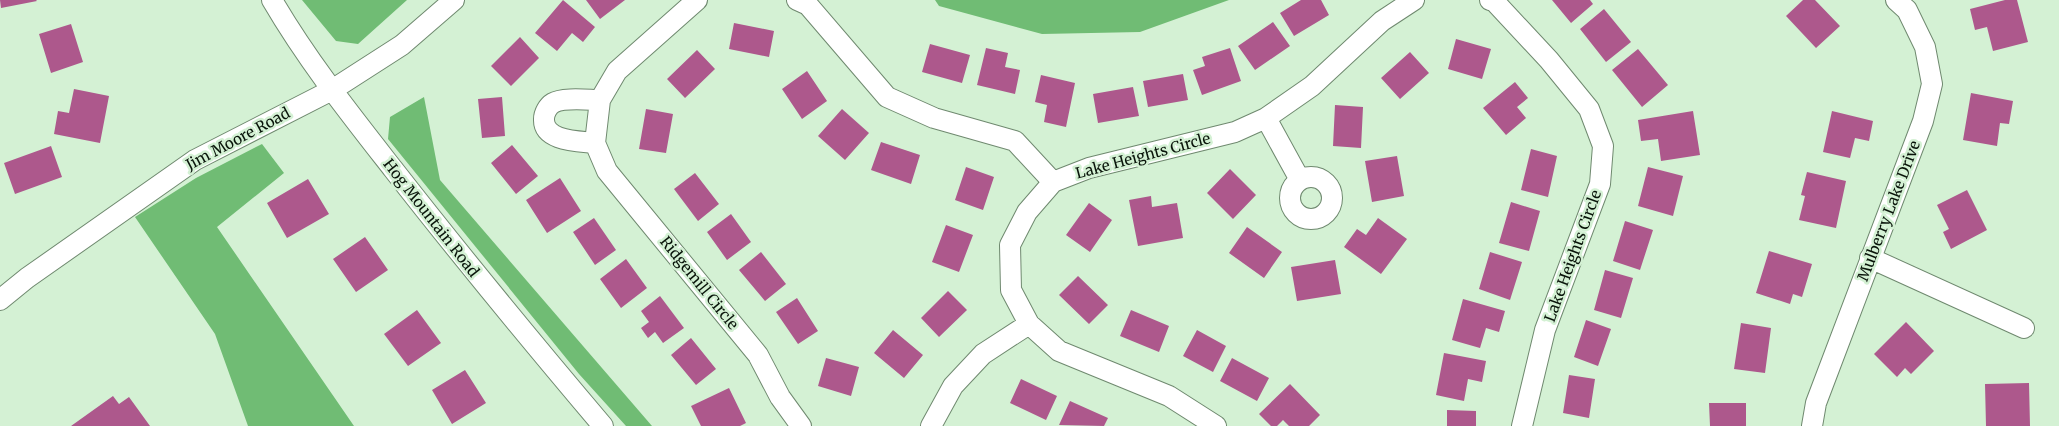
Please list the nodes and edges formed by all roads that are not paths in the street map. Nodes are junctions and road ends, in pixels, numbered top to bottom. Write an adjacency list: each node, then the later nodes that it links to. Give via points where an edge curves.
1 (272, 0): 8 (street, Hog Mountain Road)
2 (454, 0): 8 (street, Jim Moore Road, via 402,45)
3 (696, 0): 9 (street, Ridgemill Circle, via 617,72)
4 (797, 0): 13 (street, via 808,5 887,97 934,118 1015,141)
5 (1414, 0): 10 (street, Lake Heights Circle, via 1382,21 1312,86)
6 (1493, 0): 22 (street, Lake Heights Circle, via 1589,109 1603,146 1600,184 1545,330)
7 (1896, 0): 14 (street, Mulberry Lake Drive, via 1907,10 1925,47 1932,84 1923,121)
8 (332, 90): 15 (street, Jim Moore Road, via 195,160); 18 (street, Hog Mountain Road, via 468,266)
9 (600, 100): 11 (street, Ridgemill Circle); 11 (street, via 553,103 546,110 544,121 554,136)
10 (1266, 118): 12 (street); 13 (street, Lake Heights Circle, via 1235,132 1089,168)
11 (595, 143): 19 (street, Ridgemill Circle, via 607,171 758,355 780,397)
12 (1300, 180)
13 (1053, 182): 16 (street, Lake Heights Circle, via 1027,212 1010,245 1011,290)
14 (1870, 258): 17 (street); 23 (street, Mulberry Lake Drive, via 1816,403)
15 (0, 300)
16 (1028, 324): 20 (street, via 983,354 953,386); 21 (street, Lake Heights Circle, via 1059,351 1170,396)
17 (2024, 328)
18 (603, 426)
19 (801, 426)
20 (931, 426)
21 (1216, 426)
22 (1522, 426)
23 (1812, 426)

